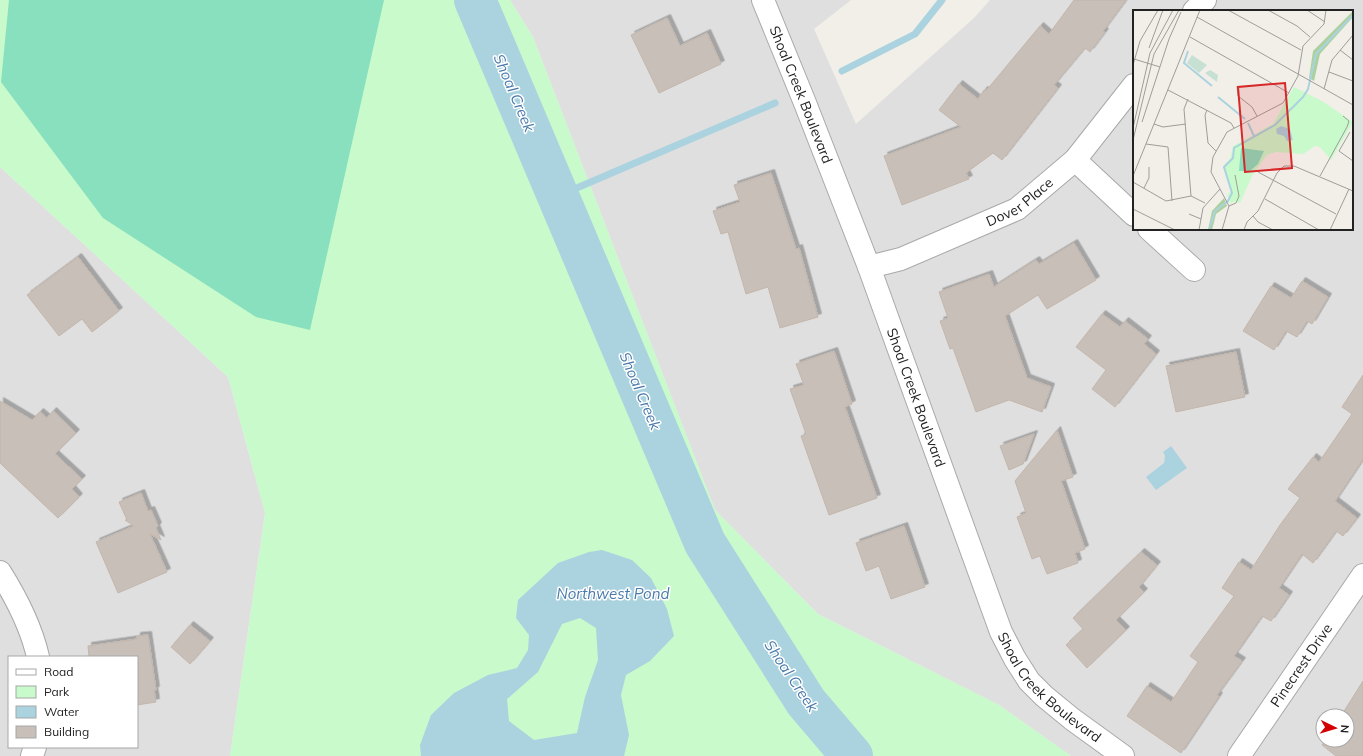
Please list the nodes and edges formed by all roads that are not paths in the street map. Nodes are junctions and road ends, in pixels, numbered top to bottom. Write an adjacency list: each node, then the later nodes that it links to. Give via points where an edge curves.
1 (763, 0): 8 (street, Shoal Creek Boulevard)
2 (1206, 0): 3 (street)
3 (1195, 10)
4 (1133, 86): 5 (street, Dover Place)
5 (1075, 160): 6 (street); 8 (street, Dover Place, via 1017,208 901,259)
6 (1133, 214)
7 (1150, 230): 9 (street)
8 (869, 267): 13 (street, Shoal Creek Boulevard, via 1001,632 1015,659 1029,681 1044,696)
9 (1194, 270)
10 (0, 572): 12 (street, via 33,636)
11 (1363, 575): 14 (street, Pinecrest Drive)
12 (38, 656)
13 (1123, 756)
14 (1239, 756)

